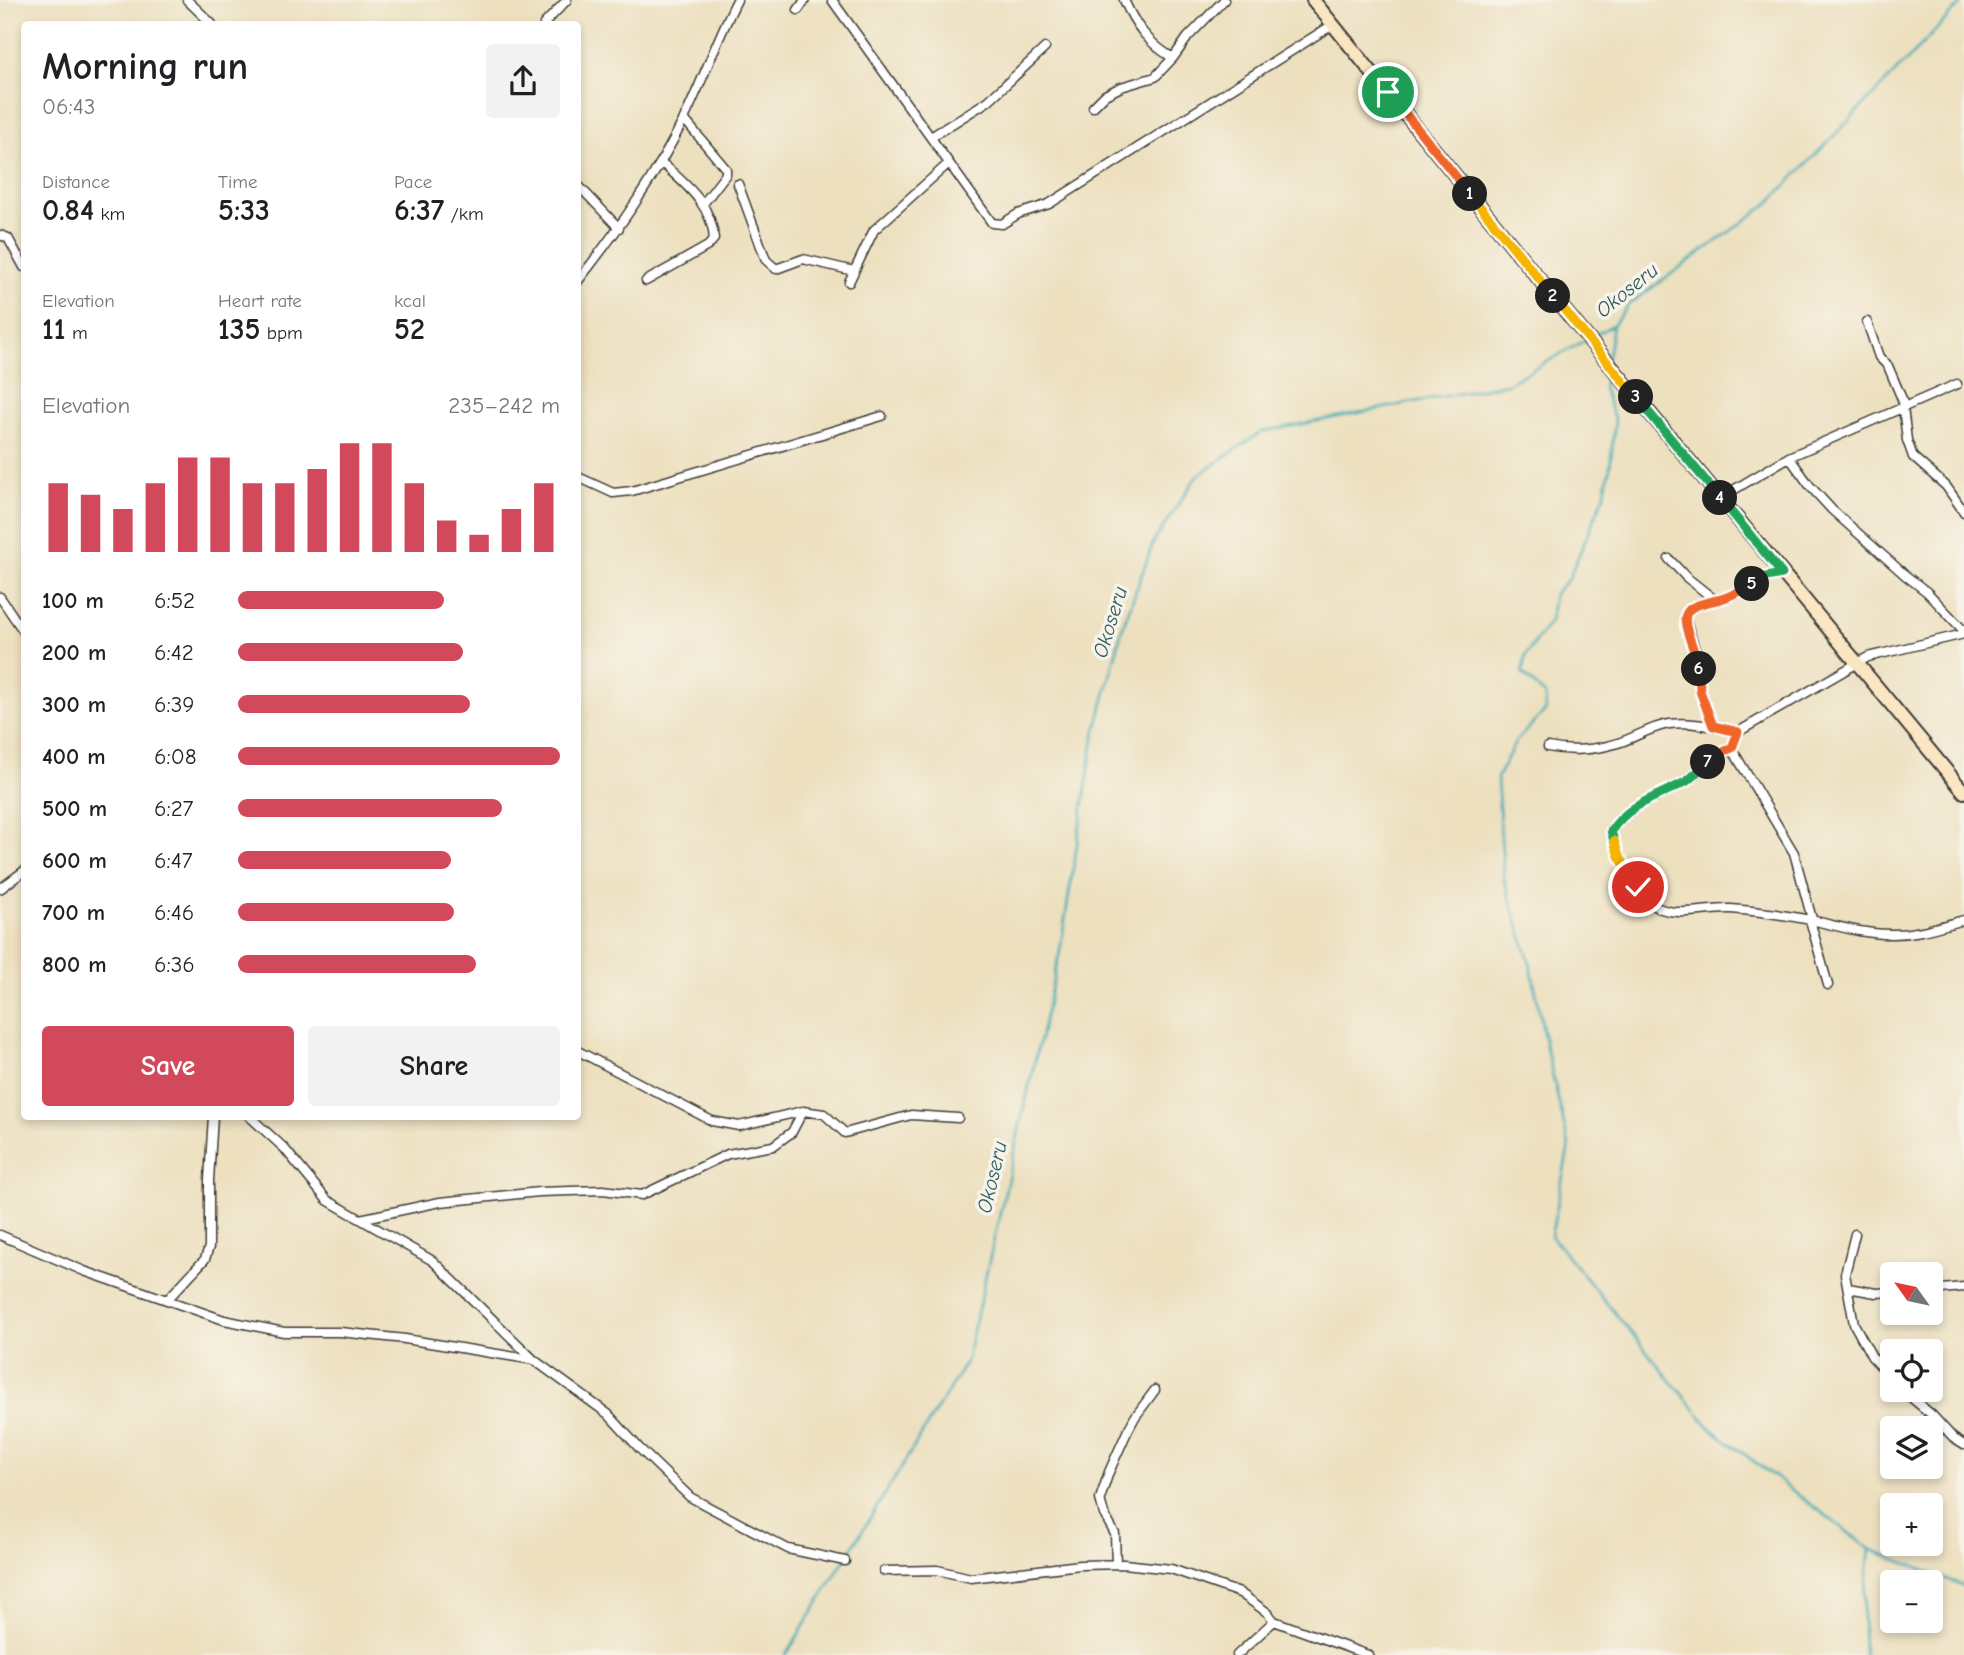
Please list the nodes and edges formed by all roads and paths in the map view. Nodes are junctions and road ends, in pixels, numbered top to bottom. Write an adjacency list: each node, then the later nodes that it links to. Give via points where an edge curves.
1 (187, 0): 10 (street)
2 (567, 0): 11 (street)
3 (737, 0): 16 (street)
4 (805, 0): 9 (street)
5 (832, 0): 17 (street)
6 (1124, 0): 14 (street, via 1151,42)
7 (1224, 0): 14 (street)
8 (1313, 0): 12 (street)
9 (798, 10)
10 (209, 21)
11 (547, 21)
12 (1334, 24): 19 (street, via 1049,204 1002,224 992,223); 36 (street)
13 (1045, 48): 17 (street, via 988,102)
14 (1173, 58): 15 (street, via 1155,77 1121,87)
15 (1093, 107)
16 (684, 119): 18 (street); 22 (street, via 726,169)
17 (930, 137): 19 (street)
18 (661, 162): 22 (street); 23 (street)
19 (949, 163): 26 (street, via 874,230)
20 (738, 184): 26 (street, via 771,267 803,259)
21 (581, 188): 23 (street)
22 (703, 204): 28 (street, via 714,239)
23 (619, 228): 27 (street)
24 (0, 235): 25 (street, via 8,238)
25 (21, 262)
26 (854, 271): 29 (street)
27 (581, 277)
28 (646, 281)
29 (849, 282)
30 (1867, 322): 32 (street)
31 (1957, 384): 32 (street)
32 (1903, 408): 34 (street); 37 (street, via 1913,457 1946,486)
33 (882, 416): 35 (street, via 632,491 613,493)
34 (1789, 457): 36 (street); 43 (street, via 1832,510 1927,592)
35 (581, 478)
36 (1720, 498): 39 (street)
37 (1964, 512)
38 (1669, 559): 41 (street)
39 (1782, 574): 41 (street, via 1761,578); 44 (street)
40 (0, 597): 42 (street)
41 (1715, 600): 45 (street, via 1693,606 1685,618 1696,652 1700,691)
42 (21, 628)
43 (1964, 632): 44 (street)
44 (1856, 664): 46 (street); 49 (street)
45 (1713, 726): 46 (street); 47 (street, via 1669,724 1618,743 1567,751)
46 (1738, 732): 48 (street)
47 (1548, 747)
48 (1732, 748): 52 (street, via 1794,853); 52 (street, via 1716,755 1689,780 1636,806 1617,822 1611,831 1619,856 1647,901 1656,907 1683,913 1729,909)
49 (1964, 792)
50 (21, 873): 51 (street)
51 (0, 889)
52 (1810, 920): 53 (street, via 1893,934); 54 (street)
53 (1964, 920)
54 (1828, 985)
55 (581, 1053): 56 (street, via 712,1121 739,1126)
56 (803, 1111): 57 (street, via 824,1114 845,1133 911,1115); 60 (street, via 792,1132 773,1146 729,1154 642,1195 603,1190 539,1192 440,1202)
57 (958, 1118)
58 (214, 1120): 67 (street, via 209,1247 205,1259)
59 (253, 1120): 60 (street, via 284,1148 327,1200)
60 (360, 1219): 68 (street, via 433,1261)
61 (1855, 1234): 64 (street, via 1846,1274)
62 (0, 1235): 67 (street)
63 (1964, 1287): 65 (street)
64 (1848, 1288): 66 (street); 69 (street, via 1854,1324)
65 (1943, 1289)
66 (1880, 1293)
67 (167, 1300): 68 (street, via 224,1320 284,1332 405,1339)
68 (534, 1360): 73 (street, via 608,1414 690,1497 789,1549)
69 (1880, 1365)
70 (1155, 1390): 74 (street, via 1127,1432 1100,1499 1115,1534)
71 (1917, 1402): 72 (street)
72 (1964, 1446)
73 (845, 1561)
74 (1116, 1564): 75 (street, via 971,1577 937,1570); 76 (street, via 1171,1569 1200,1578 1240,1593)
75 (884, 1571)
76 (1274, 1621): 77 (street); 78 (street)
77 (1237, 1655)
78 (1368, 1655)

